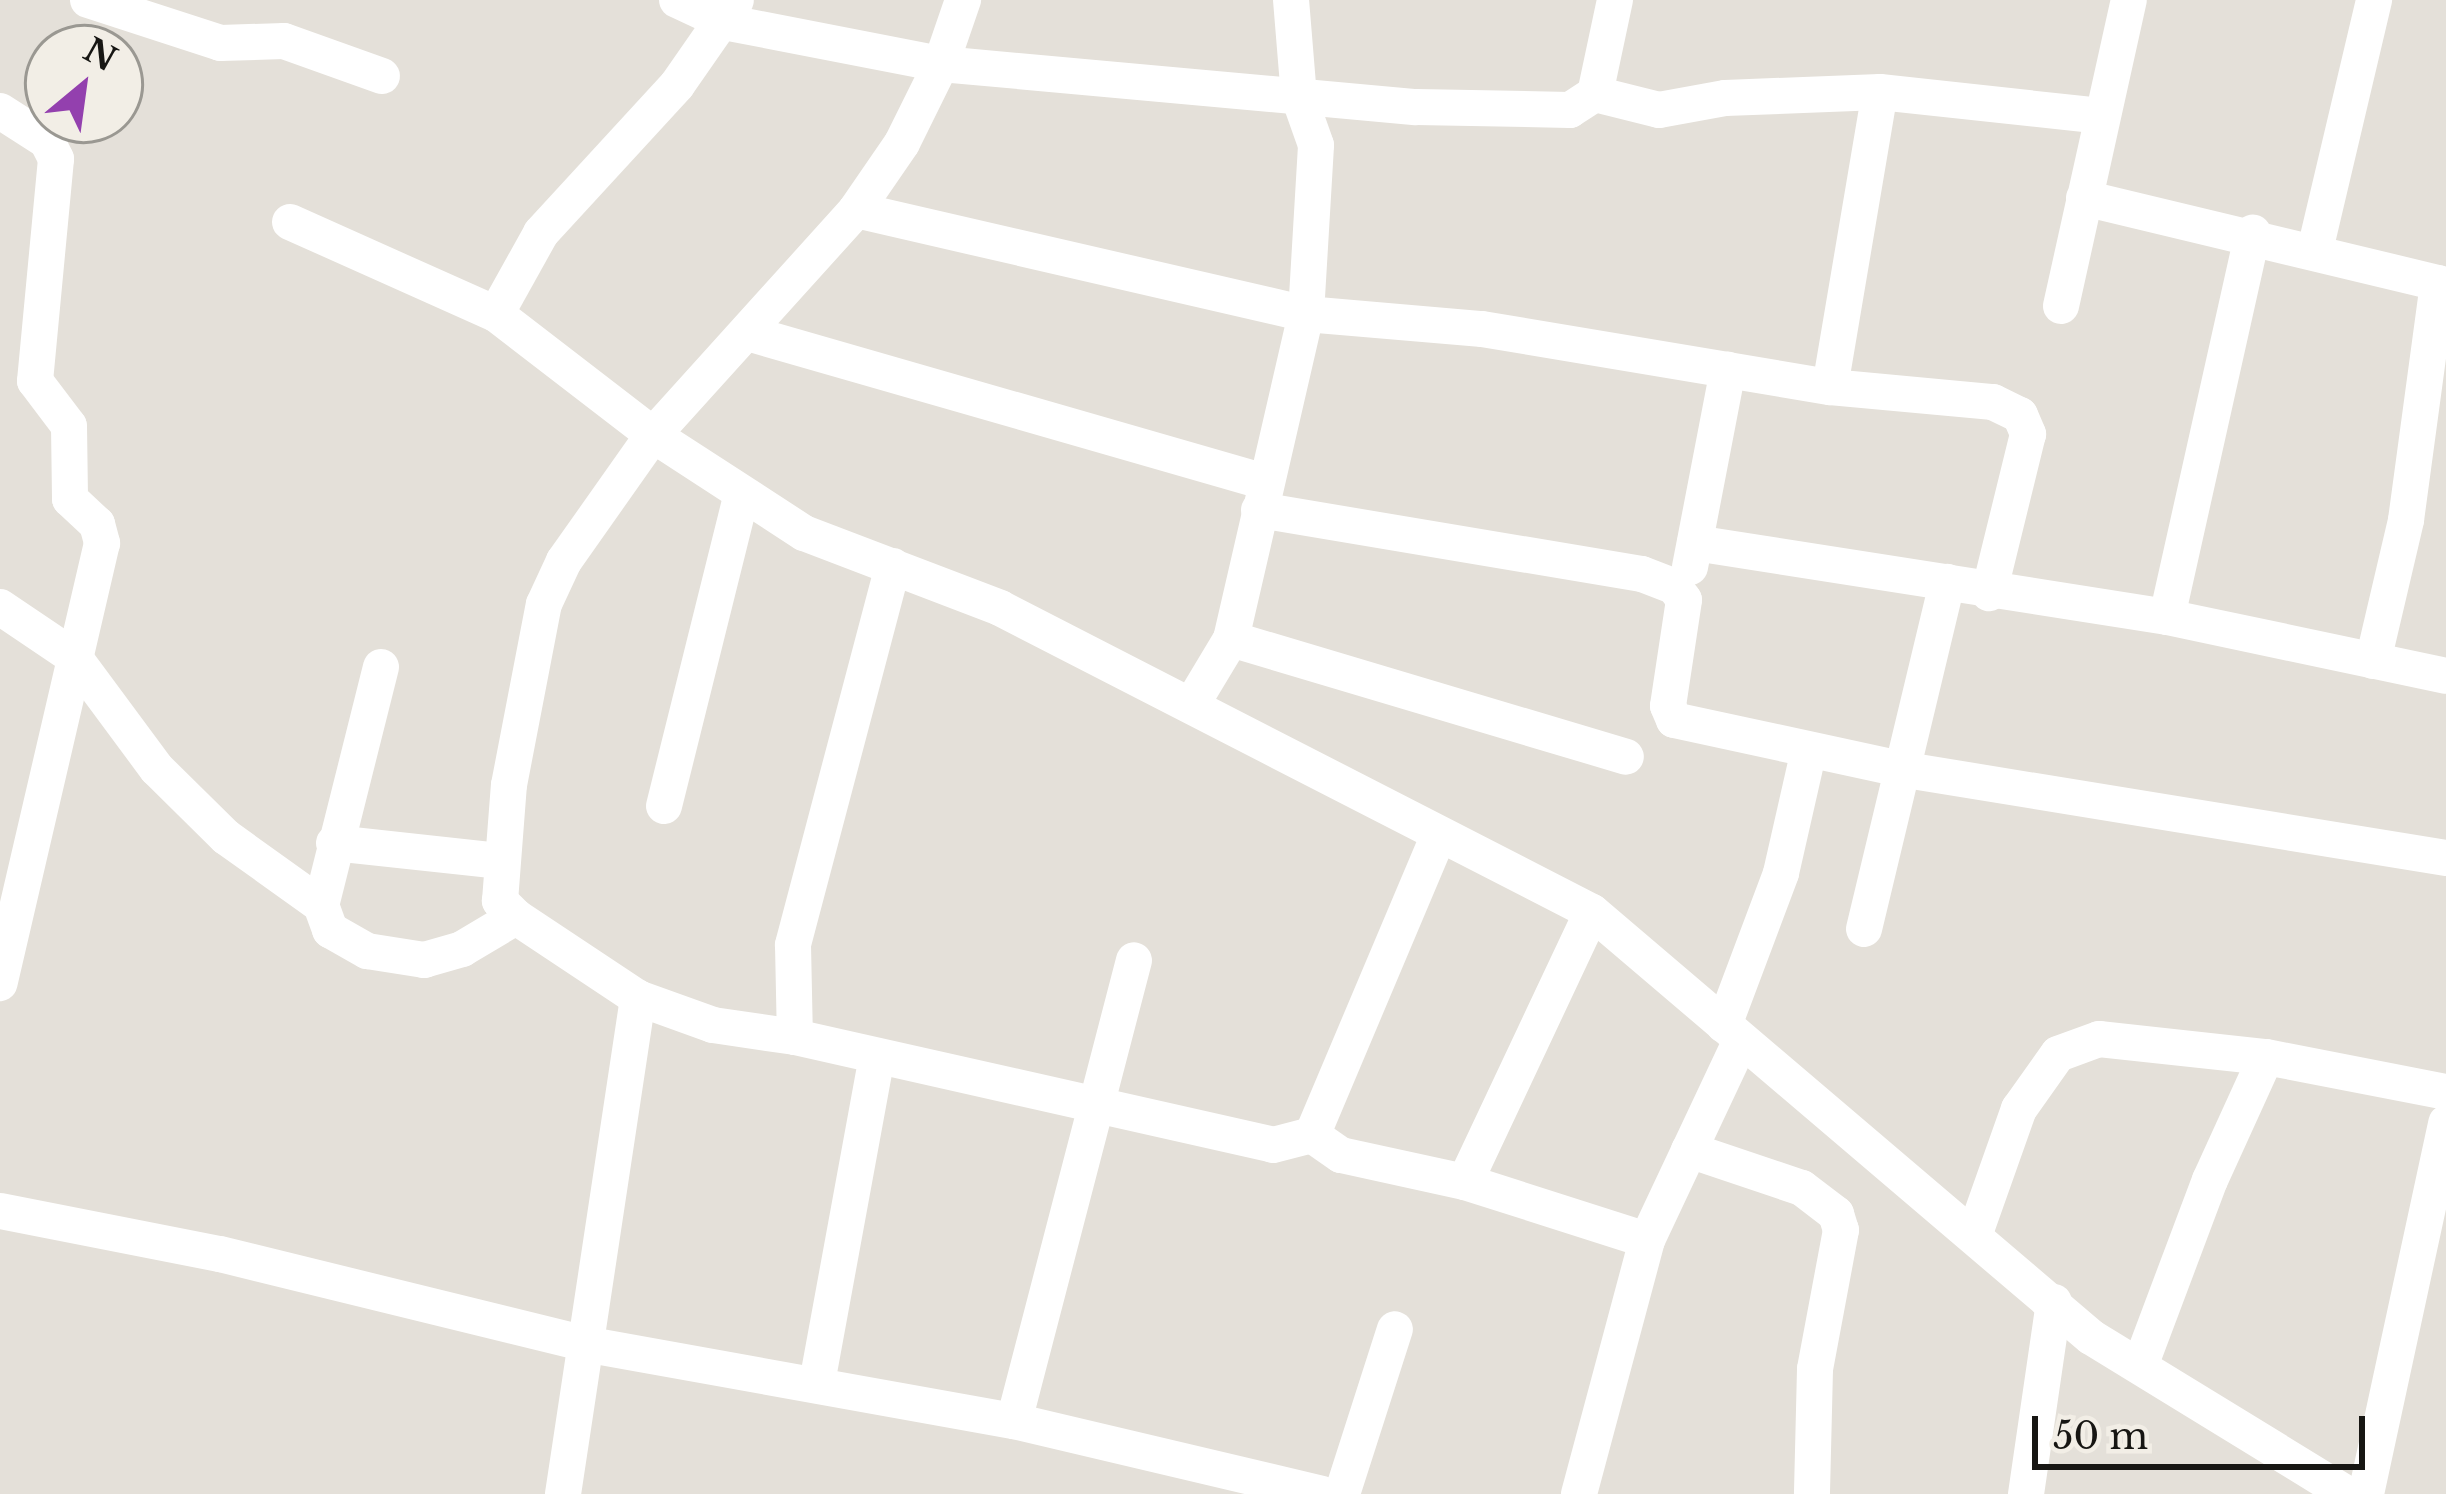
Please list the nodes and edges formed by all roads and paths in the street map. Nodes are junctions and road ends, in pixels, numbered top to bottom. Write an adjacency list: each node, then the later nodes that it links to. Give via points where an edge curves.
1 (88, 0): 10 (street, via 220,43 284,41)
2 (677, 0): 8 (street)
3 (963, 0): 9 (street)
4 (1291, 0): 13 (street)
5 (1615, 0): 12 (street)
6 (2128, 0): 15 (street)
7 (2374, 0): 20 (street)
8 (730, 11): 9 (street); 23 (street, via 541,233)
9 (941, 64): 13 (street); 17 (street, via 902,143)
10 (382, 76)
11 (1880, 92): 12 (street, via 1725,98 1660,110); 15 (street); 27 (street)
12 (1595, 94): 13 (street, via 1570,110)
13 (1299, 97): 24 (street, via 1316,146)
14 (0, 110): 39 (street, via 47,141 56,159 35,381 73,435 70,499 98,524 102,543)
15 (2101, 116): 16 (street)
16 (2084, 198): 19 (street); 22 (street)
17 (856, 210): 24 (street); 25 (street)
18 (290, 222): 23 (street)
19 (2253, 233): 20 (street); 37 (street)
20 (2315, 250): 21 (street)
21 (2442, 284): 40 (street, via 2406,520)
22 (2061, 306)
23 (496, 314): 28 (street)
24 (1306, 314): 26 (street, via 1482,329); 29 (street)
25 (751, 334): 28 (street); 29 (street)
26 (1728, 370): 27 (street); 31 (street)
27 (1830, 387): 34 (street, via 1993,403 2020,415 2028,434)
28 (653, 435): 30 (street); 51 (street, via 564,561 544,604)
29 (1262, 496): 35 (street, via 1642,574 1674,586); 38 (street)
30 (741, 497): 32 (street, via 804,533); 47 (street)
31 (1694, 543): 33 (street); 35 (street)
32 (893, 566): 43 (street, via 1000,608); 61 (street, via 793,945)
33 (1948, 582): 34 (street); 46 (street)
34 (1990, 592): 37 (street)
35 (1684, 600): 44 (street, via 1668,706 1674,720)
36 (0, 607): 39 (street)
37 (2168, 617): 40 (street)
38 (1231, 639): 43 (street); 45 (street)
39 (74, 657): 52 (street, via 157,769 226,837); 53 (street)
40 (2372, 661): 42 (street)
41 (381, 668): 49 (street)
42 (2446, 676)
43 (1192, 704): 48 (street)
44 (1809, 750): 46 (street); 60 (street)
45 (1626, 757)
46 (1906, 770): 50 (street); 56 (street)
47 (664, 806)
48 (1438, 837): 54 (street); 67 (street)
49 (334, 842): 51 (street); 52 (street)
50 (2446, 858)
51 (499, 861): 55 (street, via 500,901)
52 (321, 905): 55 (street, via 330,929 367,951 424,960 462,949)
53 (9, 906): 58 (street)
54 (1592, 912): 60 (street); 69 (street)
55 (516, 916): 59 (street)
56 (1864, 929)
57 (1134, 960): 65 (street)
58 (0, 983)
59 (638, 998): 61 (street, via 713,1025); 75 (street)
60 (1732, 1032): 68 (street); 71 (street)
61 (795, 1037): 62 (street)
62 (878, 1056): 65 (street); 77 (street)
63 (2266, 1057): 64 (street); 71 (street, via 2099,1039 2058,1054 2019,1109); 76 (street)
64 (2446, 1092)
65 (1097, 1106): 67 (street, via 1273,1145); 78 (street)
66 (2446, 1123): 86 (street)
67 (1312, 1136): 69 (street, via 1341,1155)
68 (1689, 1150): 72 (street); 84 (street, via 1802,1188 1836,1214 1841,1230 1815,1369)
69 (1465, 1182): 72 (street)
70 (0, 1211): 75 (street, via 220,1254)
71 (1975, 1233): 73 (street)
72 (1647, 1240): 83 (street)
73 (2054, 1302): 76 (street); 85 (street)
74 (1395, 1329): 82 (street)
75 (590, 1345): 77 (street); 80 (street)
76 (2140, 1366): 79 (street)
77 (817, 1383): 78 (street)
78 (1014, 1421): 81 (street)
79 (2328, 1489)
80 (563, 1494)
81 (1322, 1494)
82 (1342, 1494)
83 (1580, 1494)
84 (1812, 1494)
85 (2026, 1494)
86 (2366, 1494)

